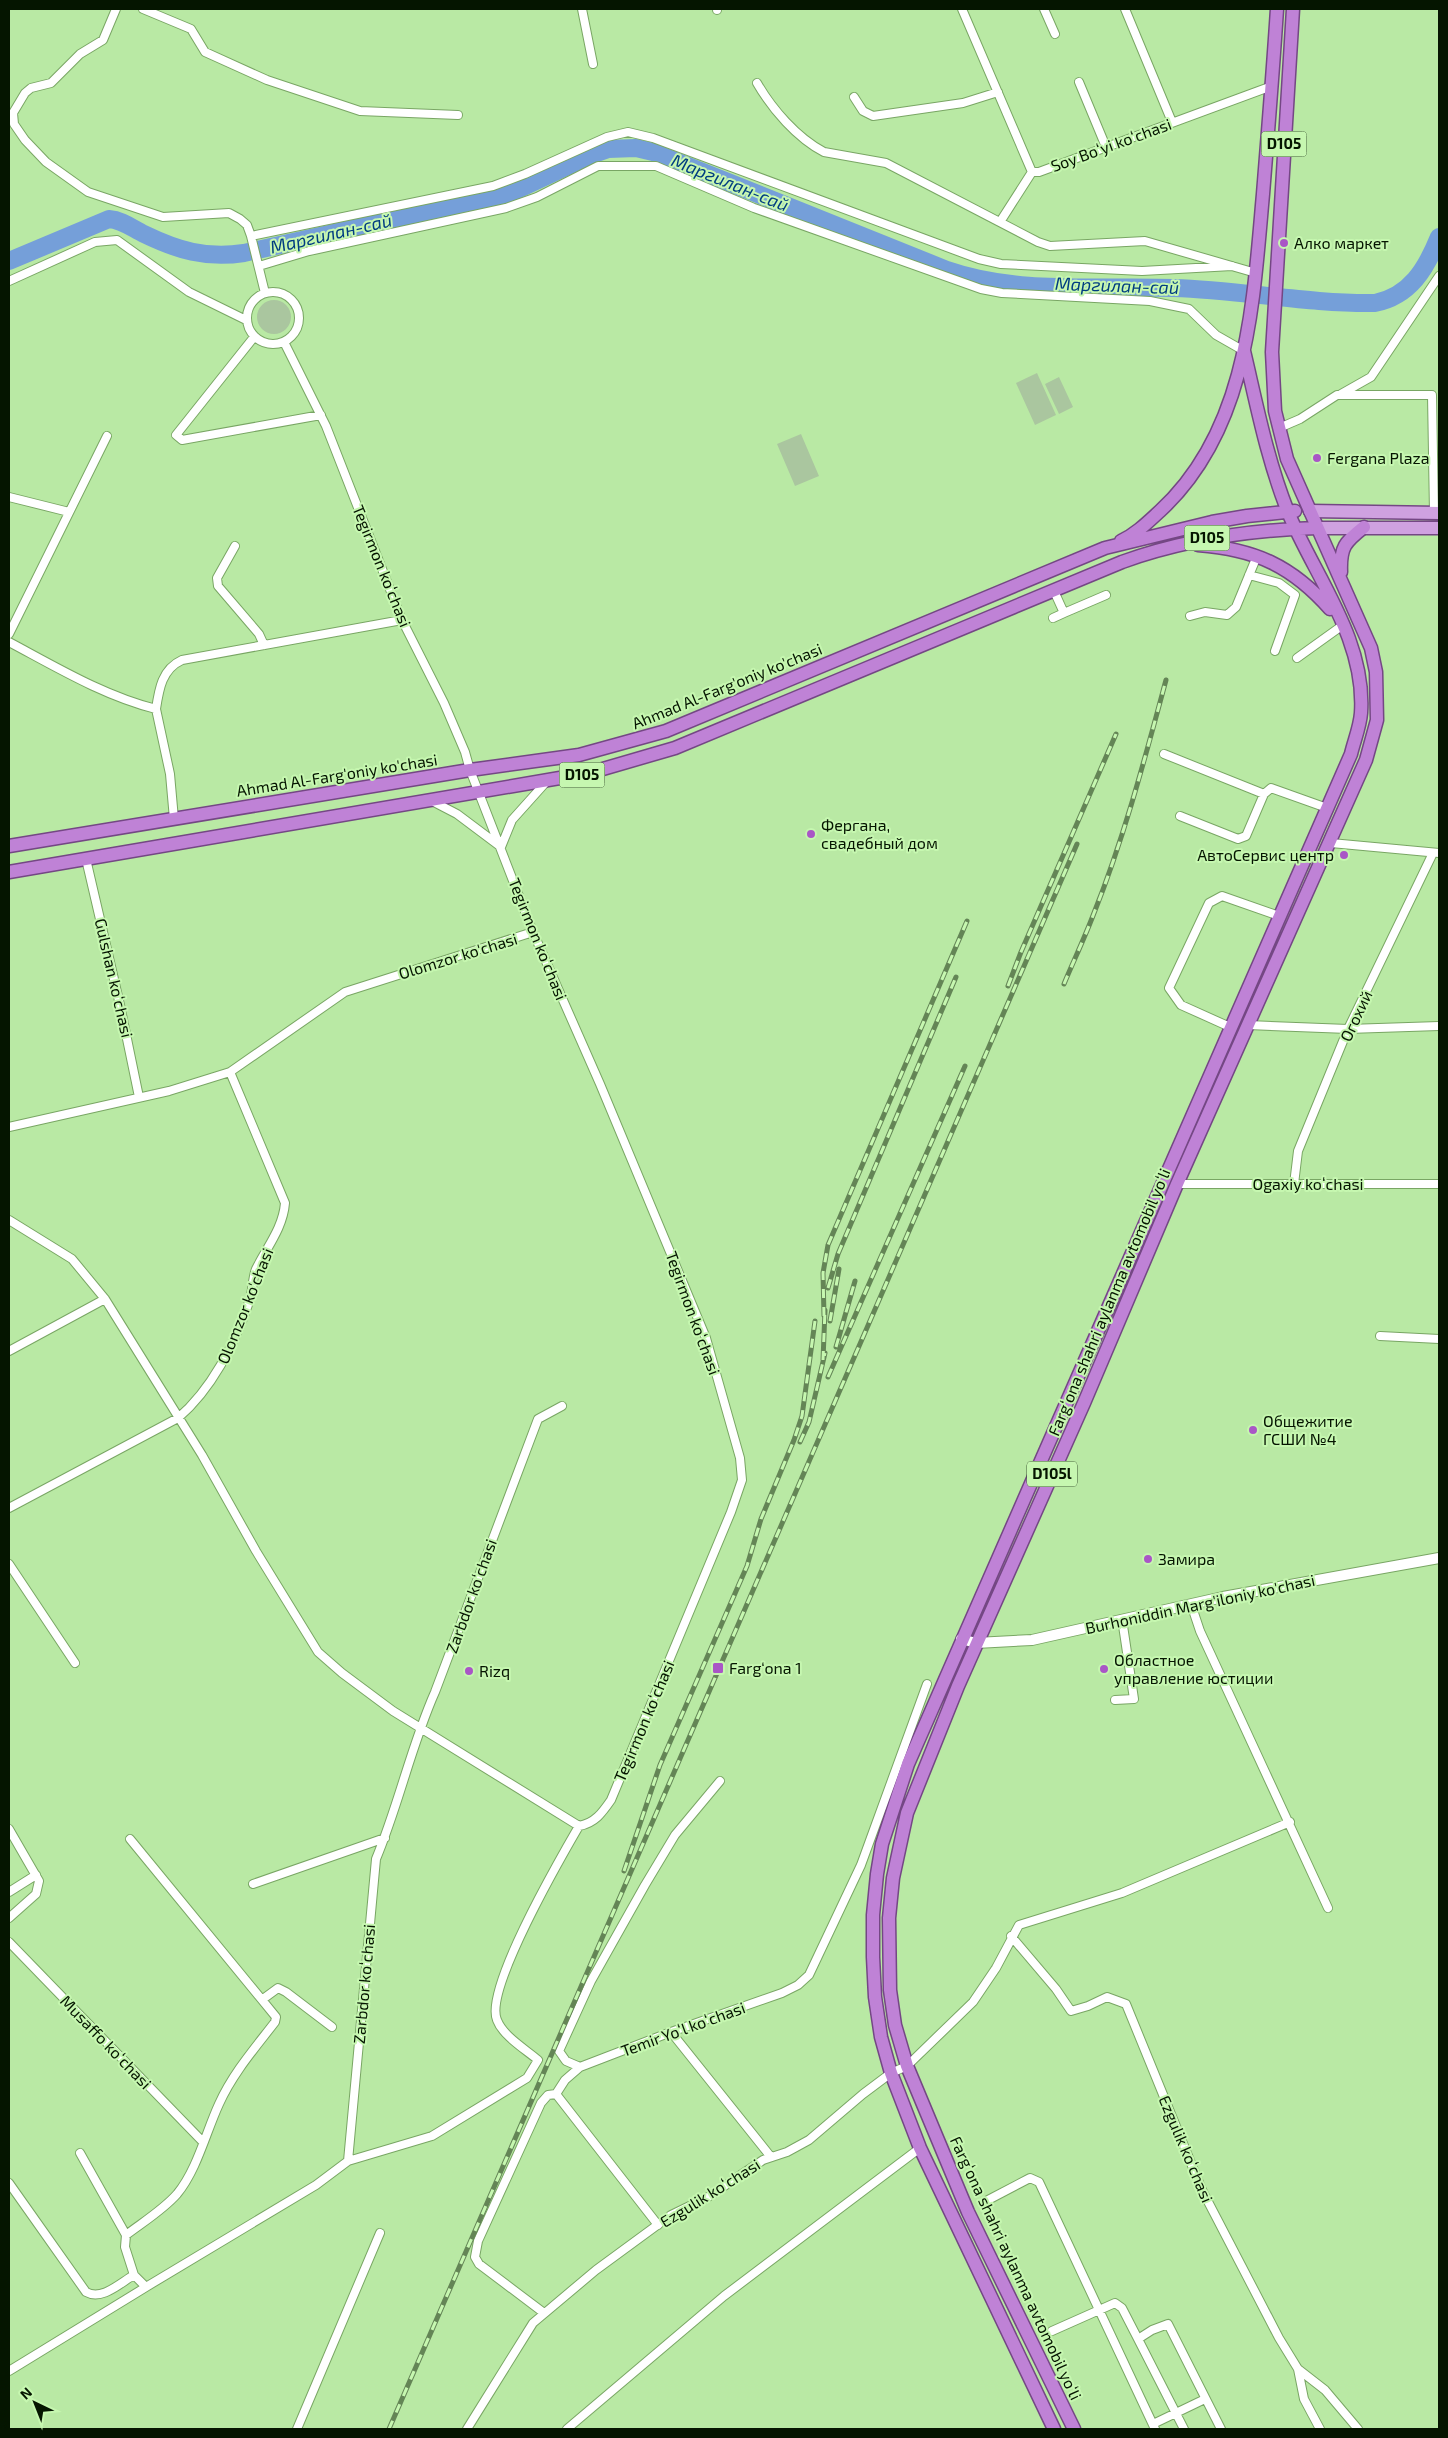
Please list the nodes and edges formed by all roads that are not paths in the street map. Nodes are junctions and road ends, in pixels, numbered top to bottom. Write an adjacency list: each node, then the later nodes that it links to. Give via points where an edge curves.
1 (116, 9): 16 (street, via 102,40 80,54 52,83 31,88)
2 (143, 9): 17 (street, via 191,29 205,52 267,80 360,111)
3 (582, 9): 10 (street)
4 (962, 9): 14 (street, Soy Boʻyi koʻchasi)
5 (1044, 9): 9 (street)
6 (1125, 9): 18 (street)
7 (1277, 9): 13 (highway, D105)
8 (1293, 9): 35 (highway, D105, via 1273,321 1272,385)
9 (1055, 34)
10 (593, 64)
11 (1079, 82): 19 (street)
12 (757, 83): 21 (street, via 766,100 784,120 817,148 886,163)
13 (1272, 86): 18 (street, Soy Boʻyi koʻchasi); 25 (highway, D105)
14 (998, 92): 15 (street, via 963,103 873,116 863,111); 20 (street, Soy Boʻyi koʻchasi)
15 (854, 97)
16 (11, 112): 22 (street, via 14,124 36,151 66,178 88,192 163,217 228,213 247,225)
17 (458, 115)
18 (1172, 122): 19 (street, Soy Boʻyi koʻchasi)
19 (1106, 147): 20 (street, Soy Boʻyi koʻchasi)
20 (1032, 172): 21 (street)
21 (1000, 222): 24 (street, via 1050,246 1145,241)
22 (251, 236): 23 (street); 24 (street, via 493,186 607,137 628,132 641,133 979,259 1001,264 1142,271)
23 (259, 266): 28 (street); 32 (street, via 309,251 506,208 537,197 598,166 656,166 754,208 981,289 1174,304 1189,309 1216,335)
24 (1232, 266): 25 (street)
25 (1256, 273): 32 (highway, D105)
26 (1439, 276): 33 (street, via 1371,377)
27 (9, 281): 29 (street, via 94,242 116,240 190,292)
28 (265, 292): 29 (street, via 251,303); 31 (street, via 283,294 296,306 297,329)
29 (246, 320): 30 (street)
30 (254, 337): 31 (street, via 269,344); 34 (street, via 176,435 182,440)
31 (284, 342): 34 (street, Tegirmon koʻchasi)
32 (1244, 351): 40 (highway, D105, via 1270,463); 48 (highway, via 1222,424 1200,464 1170,502 1150,520 1131,536)
33 (1340, 395): 35 (street); 41 (street, via 1432,395)
34 (321, 415): 57 (street, Tegirmon koʻchasi)
35 (1279, 428): 38 (highway, D105, via 1287,460)
36 (107, 436): 39 (street)
37 (9, 497): 39 (street)
38 (1310, 511): 40 (highway, Ahmad Al-Farg'oniy ko'chasi / D105); 41 (main road, Ahmad Al-Farg'oniy ko'chasi); 44 (highway, D105)
39 (69, 512): 59 (street)
40 (1288, 512): 43 (highway, D105); 48 (highway, Ahmad Al-Farg'oniy ko'chasi / D105, via 1212,522)
41 (1436, 513)
42 (1364, 527): 44 (main road); 45 (main road); 51 (highway, via 1343,547)
43 (1296, 528): 44 (highway, D105); 46 (highway, D105, via 1258,530); 58 (highway, Fargʻona shahri aylanma avtomobil yoʻli / D105l)
44 (1317, 528): 51 (highway, Fargʻona shahri aylanma avtomobil yoʻli / D105l)
45 (1439, 528)
46 (1180, 544): 49 (highway, via 1226,547); 52 (highway, D105, via 1122,562)
47 (235, 546): 61 (street, via 217,578 218,586 259,634)
48 (1105, 548): 66 (highway, Ahmad Al-Farg'oniy ko'chasi / D105, via 666,731 579,755)
49 (1257, 556): 50 (street); 58 (highway, via 1282,567 1300,580 1316,593)
50 (1249, 575): 55 (street, via 1236,607 1227,615 1205,612); 62 (street, via 1279,584 1295,595)
51 (1342, 579): 75 (highway, Fargʻona shahri aylanma avtomobil yoʻli / D105l, via 1371,648 1376,672 1377,720 1366,760)
52 (1054, 591): 54 (street); 67 (highway, D105, via 674,748 589,773)
53 (1106, 595): 54 (street)
54 (1064, 613): 56 (street)
55 (1190, 616)
56 (1053, 618)
57 (402, 620): 61 (street); 66 (street, Tegirmon koʻchasi, via 444,702)
58 (1342, 624): 63 (street); 71 (highway, Fargʻona shahri aylanma avtomobil yoʻli / D105l, via 1352,646 1361,687 1361,715 1350,754)
59 (9, 634)
60 (9, 642): 64 (street, via 84,682)
61 (264, 645): 64 (street, via 173,664 159,688)
62 (1275, 651)
63 (1297, 658)
64 (156, 709): 73 (street, via 170,774)
65 (1164, 754): 69 (street)
66 (470, 770): 68 (street, Tegirmon koʻchasi); 73 (highway, Ahmad Al-Farg'oniy ko'chasi / D105)
67 (547, 781): 68 (highway, D105); 77 (street, via 512,820)
68 (480, 793): 70 (highway, D105); 77 (street, Tegirmon koʻchasi)
69 (1264, 794): 71 (street, via 1271,788); 72 (street, via 1246,836 1238,839)
70 (432, 801): 77 (street); 79 (highway, D105)
71 (1326, 808): 74 (highway, Fargʻona shahri aylanma avtomobil yoʻli / D105l)
72 (1180, 816)
73 (174, 819): 76 (highway, Ahmad Al-Farg'oniy ko'chasi / D105)
74 (1313, 840): 75 (main road); 81 (highway, Fargʻona shahri aylanma avtomobil yoʻli / D105l)
75 (1331, 843): 78 (street); 83 (highway, Fargʻona shahri aylanma avtomobil yoʻli / D105l)
76 (9, 846)
77 (501, 846): 82 (street, Tegirmon koʻchasi)
78 (1436, 853): 86 (street, Огохий)
79 (86, 859): 80 (highway, D105); 88 (street, Gulshan koʻchasi)
80 (9, 872)
81 (1280, 916): 85 (highway, Fargʻona shahri aylanma avtomobil yoʻli / D105l); 85 (street, via 1222,896 1209,903 1169,988 1181,1004)
82 (533, 932): 87 (street, Olomzor ko'chasi, via 344,992); 113 (street, Tegirmon koʻchasi, via 706,1338 740,1458 742,1480 611,1800 599,1817)
83 (1248, 1026): 86 (street); 90 (highway, Fargʻona shahri aylanma avtomobil yoʻli / D105l)
84 (1439, 1026): 86 (street)
85 (1230, 1027): 105 (highway, Fargʻona shahri aylanma avtomobil yoʻli / D105l)
86 (1348, 1030): 91 (street, Огохий, via 1298,1151)
87 (230, 1072): 88 (street, Olomzor ko'chasi); 99 (street, Olomzor ko'chasi, via 285,1203 284,1218 255,1271 250,1302 218,1372 193,1405)
88 (139, 1097): 89 (street, Olomzor ko'chasi)
89 (9, 1127)
90 (1177, 1184): 91 (street, Ogaxiy koʻchasi); 106 (highway, Fargʻona shahri aylanma avtomobil yoʻli / D105l, via 1084,1403)
91 (1294, 1184): 92 (street, Ogaxiy koʻchasi)
92 (1439, 1184)
93 (9, 1220): 94 (street, via 72,1259)
94 (105, 1299): 97 (street); 99 (street)
95 (1380, 1336): 96 (street)
96 (1439, 1339)
97 (9, 1351)
98 (562, 1406): 110 (street, Zarbdor koʻchasi, via 538,1420)
99 (178, 1418): 100 (street, Olomzor ko'chasi); 110 (street, via 318,1652)
100 (9, 1508)
101 (1439, 1558): 103 (street, Burhoniddin Marg'iloniy ko'chasi)
102 (9, 1566): 107 (street)
103 (1191, 1604): 104 (street, Burhoniddin Marg'iloniy ko'chasi); 112 (street, via 1200,1631)
104 (1122, 1619): 106 (street, Burhoniddin Marg'iloniy ko'chasi, via 1032,1640); 109 (street, via 1134,1699)
105 (961, 1639): 106 (street, Burhoniddin Marg'iloniy ko'chasi); 129 (highway, Fargʻona shahri aylanma avtomobil yoʻli / D105l, via 908,1764 882,1844 873,1915 873,1957 881,2037)
106 (976, 1643): 127 (highway, Fargʻona shahri aylanma avtomobil yoʻli / D105l, via 907,1813 892,1878 890,1990 895,2024)
107 (75, 1663)
108 (926, 1684): 126 (street, Temir Yoʻl koʻchasi, via 861,1865 809,1975 798,1986 782,1993)
109 (1115, 1700)
110 (419, 1728): 113 (street); 115 (street, Zarbdor koʻchasi)
111 (720, 1781): 128 (street, via 675,1834 591,1981 560,2051 566,2061)
112 (1290, 1822): 120 (street); 122 (street, Ezgulik koʻchasi, via 1122,1893 1019,1925)
113 (579, 1826): 135 (street, via 524,1929 496,2002 496,2019 503,2030 538,2060 527,2078 432,2136)
114 (9, 1830): 117 (street)
115 (385, 1838): 118 (street); 135 (street, Zarbdor koʻchasi, via 376,1859 372,1884)
116 (130, 1840): 124 (street)
117 (36, 1875): 119 (street); 121 (street, via 39,1881 36,1894)
118 (253, 1884)
119 (9, 1892)
120 (1328, 1908)
121 (9, 1918)
122 (1011, 1936): 127 (street, Ezgulik koʻchasi, via 996,1968 973,2002); 149 (street, Ezgulik koʻchasi, via 1071,2011 1107,1996 1126,2004 1202,2190 1274,2330)
123 (9, 1942): 131 (street, Musaffo koʻchasi)
124 (263, 1999): 125 (street, via 278,1988); 131 (street, via 273,2012 275,2022 240,2067)
125 (332, 2027)
126 (671, 2032): 128 (street, Temir Yoʻl koʻchasi); 134 (street)
127 (907, 2066): 129 (street, Ezgulik koʻchasi); 141 (highway, Fargʻona shahri aylanma avtomobil yoʻli / D105l, via 968,2212)
128 (580, 2067): 130 (street, via 565,2080)
129 (891, 2073): 132 (highway, Fargʻona shahri aylanma avtomobil yoʻli / D105l); 134 (street, Ezgulik koʻchasi, via 809,2140)
130 (556, 2094): 138 (street); 146 (street, via 548,2095 541,2103 478,2241 475,2257 478,2264)
131 (203, 2142): 140 (street, via 177,2193)
132 (920, 2148): 143 (highway, Fargʻona shahri aylanma avtomobil yoʻli / D105l); 156 (street, via 724,2296)
133 (80, 2153): 140 (street)
134 (771, 2157): 138 (street, Ezgulik koʻchasi)
135 (348, 2161): 144 (street, via 316,2185)
136 (9, 2183): 142 (street, via 86,2292 93,2296 102,2294)
137 (988, 2200): 145 (street, via 1030,2178 1039,2182)
138 (658, 2225): 146 (street, Ezgulik koʻchasi)
139 (380, 2233): 154 (street)
140 (126, 2235): 142 (street, via 125,2247)
141 (996, 2266): 143 (main road); 158 (highway, Fargʻona shahri aylanma avtomobil yoʻli / D105l)
142 (134, 2274): 144 (street)
143 (981, 2274): 157 (highway, Fargʻona shahri aylanma avtomobil yoʻli / D105l)
144 (146, 2287): 150 (street)
145 (1100, 2309): 147 (street); 148 (street, via 1115,2303 1122,2308); 153 (street)
146 (544, 2313): 155 (street, Ezgulik koʻchasi, via 533,2323)
147 (1052, 2331)
148 (1138, 2339): 151 (street, via 1168,2324); 152 (street)
149 (1298, 2369): 161 (street, Ezgulik koʻchasi, via 1304,2399); 162 (street, via 1325,2390)
150 (9, 2371)
151 (1205, 2399): 152 (street); 160 (street)
152 (1176, 2412): 153 (street); 159 (street)
153 (1154, 2427)
154 (297, 2429)
155 (467, 2429)
156 (567, 2429)
157 (1054, 2429)
158 (1074, 2429)
159 (1184, 2429)
160 (1221, 2429)
161 (1320, 2429)
162 (1358, 2429)

